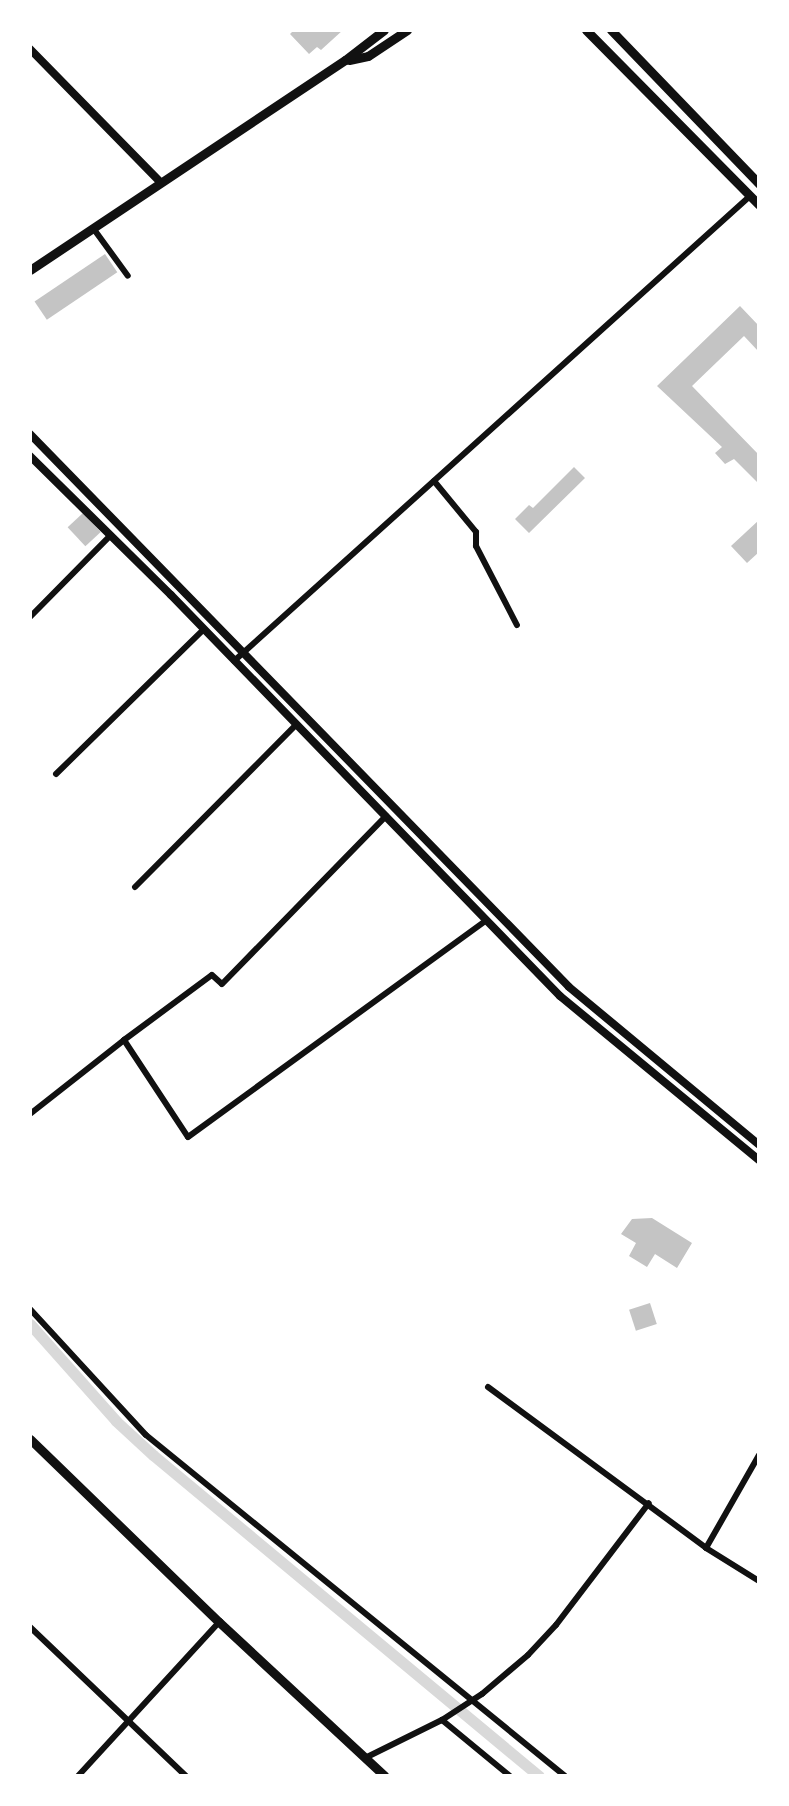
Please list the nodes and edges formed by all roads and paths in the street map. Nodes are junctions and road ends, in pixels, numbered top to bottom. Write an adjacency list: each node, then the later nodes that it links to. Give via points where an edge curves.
1 (384, 30): 6 (main road)
2 (407, 30): 6 (main road, via 368,56)
3 (586, 30): 9 (main road)
4 (611, 30): 8 (main road)
5 (30, 49): 7 (main road)
6 (345, 60): 7 (main road)
7 (161, 183): 11 (main road)
8 (759, 184)
9 (750, 196): 10 (main road); 16 (street)
10 (759, 205)
11 (93, 228): 12 (main road); 13 (street)
12 (30, 270)
13 (128, 276)
14 (30, 434): 21 (main road)
15 (30, 456): 17 (main road)
16 (434, 481): 19 (street, via 476,532 476,546); 21 (street)
17 (111, 535): 18 (street); 20 (main road)
18 (30, 617)
19 (517, 625)
20 (204, 629): 22 (main road); 24 (street)
21 (244, 652): 22 (street); 30 (main road, via 569,987)
22 (234, 661): 23 (main road)
23 (296, 725): 25 (main road); 26 (street)
24 (56, 774)
25 (386, 816): 27 (main road); 28 (street, via 222,984 212,975)
26 (135, 887)
27 (487, 920): 28 (street, via 188,1137); 31 (main road, via 560,996)
28 (124, 1040): 29 (street)
29 (30, 1114)
30 (759, 1145)
31 (759, 1160)
32 (30, 1309): 41 (street, via 146,1435)
33 (488, 1387): 36 (street)
34 (30, 1440): 39 (main road)
35 (759, 1455): 37 (street)
36 (649, 1503): 37 (street); 41 (street, via 556,1625 518,1664)
37 (706, 1548): 38 (street)
38 (759, 1581)
39 (218, 1623): 43 (street); 44 (main road); 47 (main road)
40 (30, 1627): 43 (street)
41 (472, 1699): 42 (street); 49 (street)
42 (442, 1720): 44 (street); 48 (street)
43 (130, 1721): 45 (street); 46 (street)
44 (367, 1757): 47 (main road)
45 (78, 1776)
46 (186, 1776)
47 (384, 1776)
48 (510, 1776)
49 (565, 1776)

